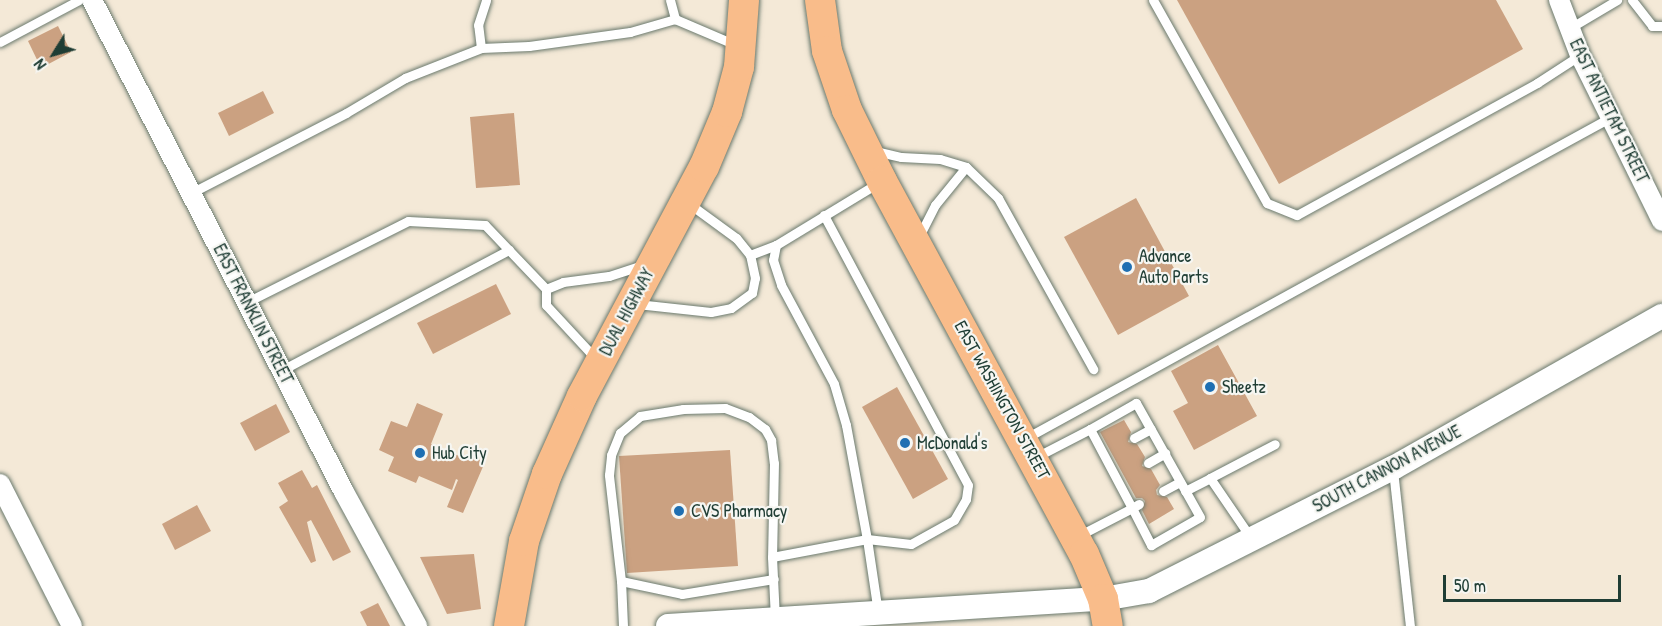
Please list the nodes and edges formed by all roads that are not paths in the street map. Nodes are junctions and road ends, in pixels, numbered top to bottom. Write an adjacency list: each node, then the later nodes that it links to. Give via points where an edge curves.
1 (79, 0): 14 (lane)
2 (92, 0): 22 (street, EAST FRANKLIN STREET)
3 (486, 0): 16 (lane, via 478,25)
4 (670, 0): 11 (lane)
5 (744, 0): 15 (main road, DUAL HIGHWAY)
6 (820, 0): 19 (main road, via 827,51 847,110)
7 (1153, 0): 17 (lane, via 1267,202 1297,215 1526,89)
8 (1558, 0): 13 (street, EAST ANTIETAM STREET)
9 (1617, 0): 13 (lane)
10 (1632, 0): 12 (lane, via 1652,26)
11 (675, 19): 15 (lane); 16 (lane, via 630,32 529,46)
12 (1662, 26)
13 (1570, 28): 17 (street, EAST ANTIETAM STREET)
14 (0, 42)
15 (741, 47): 23 (main road, DUAL HIGHWAY, via 727,112)
16 (482, 48): 22 (lane, via 405,78)
17 (1580, 55): 18 (street, EAST ANTIETAM STREET)
18 (1611, 117): 25 (street, EAST ANTIETAM STREET); 42 (lane)
19 (866, 149): 20 (lane, via 902,157 940,159); 21 (main road)
20 (966, 167): 26 (lane, via 935,206); 36 (lane, via 998,198)
21 (882, 181): 24 (lane); 26 (main road, EAST WASHINGTON STREET)
22 (191, 193): 32 (street, EAST FRANKLIN STREET)
23 (686, 202): 29 (lane, via 736,238); 30 (main road, DUAL HIGHWAY)
24 (824, 215): 27 (lane); 53 (lane, via 968,485 966,499 954,520 935,532 911,544)
25 (1662, 221)
26 (916, 243): 42 (main road, EAST WASHINGTON STREET)
27 (776, 244): 29 (lane); 53 (lane, via 772,260 781,285 834,384 846,425)
28 (509, 250): 31 (lane); 32 (lane, via 485,225 408,221); 37 (lane)
29 (750, 255): 33 (lane, via 755,279 752,292 731,308 711,312)
30 (654, 261): 31 (lane, via 609,276 562,282); 33 (main road, DUAL HIGHWAY)
31 (546, 289): 35 (lane, via 546,305)
32 (247, 302): 37 (street, EAST FRANKLIN STREET)
33 (632, 303): 35 (main road, DUAL HIGHWAY)
34 (1662, 316): 45 (street, SOUTH CANNON AVENUE)
35 (600, 362): 65 (main road, DUAL HIGHWAY, via 547,474 524,541)
36 (1093, 369)
37 (282, 370): 64 (street, EAST FRANKLIN STREET)
38 (1090, 429): 39 (lane, via 1136,403); 42 (lane); 51 (lane)
39 (1151, 429): 40 (lane); 43 (lane)
40 (1134, 438)
41 (1275, 444): 46 (lane)
42 (1029, 449): 52 (main road, EAST WASHINGTON STREET)
43 (1165, 453): 44 (lane); 47 (lane)
44 (1148, 463)
45 (1393, 468): 54 (street, SOUTH CANNON AVENUE); 68 (lane)
46 (1210, 478): 50 (lane); 54 (lane)
47 (1180, 482): 49 (lane); 50 (lane)
48 (0, 484): 63 (street)
49 (1163, 491)
50 (1185, 491): 51 (lane, via 1200,518 1151,545)
51 (1135, 506): 52 (lane)
52 (1076, 537): 58 (main road, EAST WASHINGTON STREET)
53 (867, 539): 55 (lane); 59 (lane)
54 (1252, 540): 58 (street, SOUTH CANNON AVENUE)
55 (772, 557): 56 (lane); 57 (lane, via 774,463 765,429 749,417 725,408 659,412 640,416 629,424 620,433 611,455 611,502)
56 (774, 579): 57 (lane, via 682,594); 60 (lane)
57 (621, 581): 66 (lane)
58 (1106, 613): 59 (street, SOUTH CANNON AVENUE)
59 (878, 614): 61 (street, SOUTH CANNON AVENUE)
60 (775, 621): 61 (street, SOUTH CANNON AVENUE); 62 (street, SOUTH CANNON AVENUE)
61 (800, 623)
62 (711, 625): 67 (street, SOUTH CANNON AVENUE)
63 (72, 626)
64 (417, 626)
65 (509, 626)
66 (623, 626)
67 (668, 626)
68 (1410, 626)

